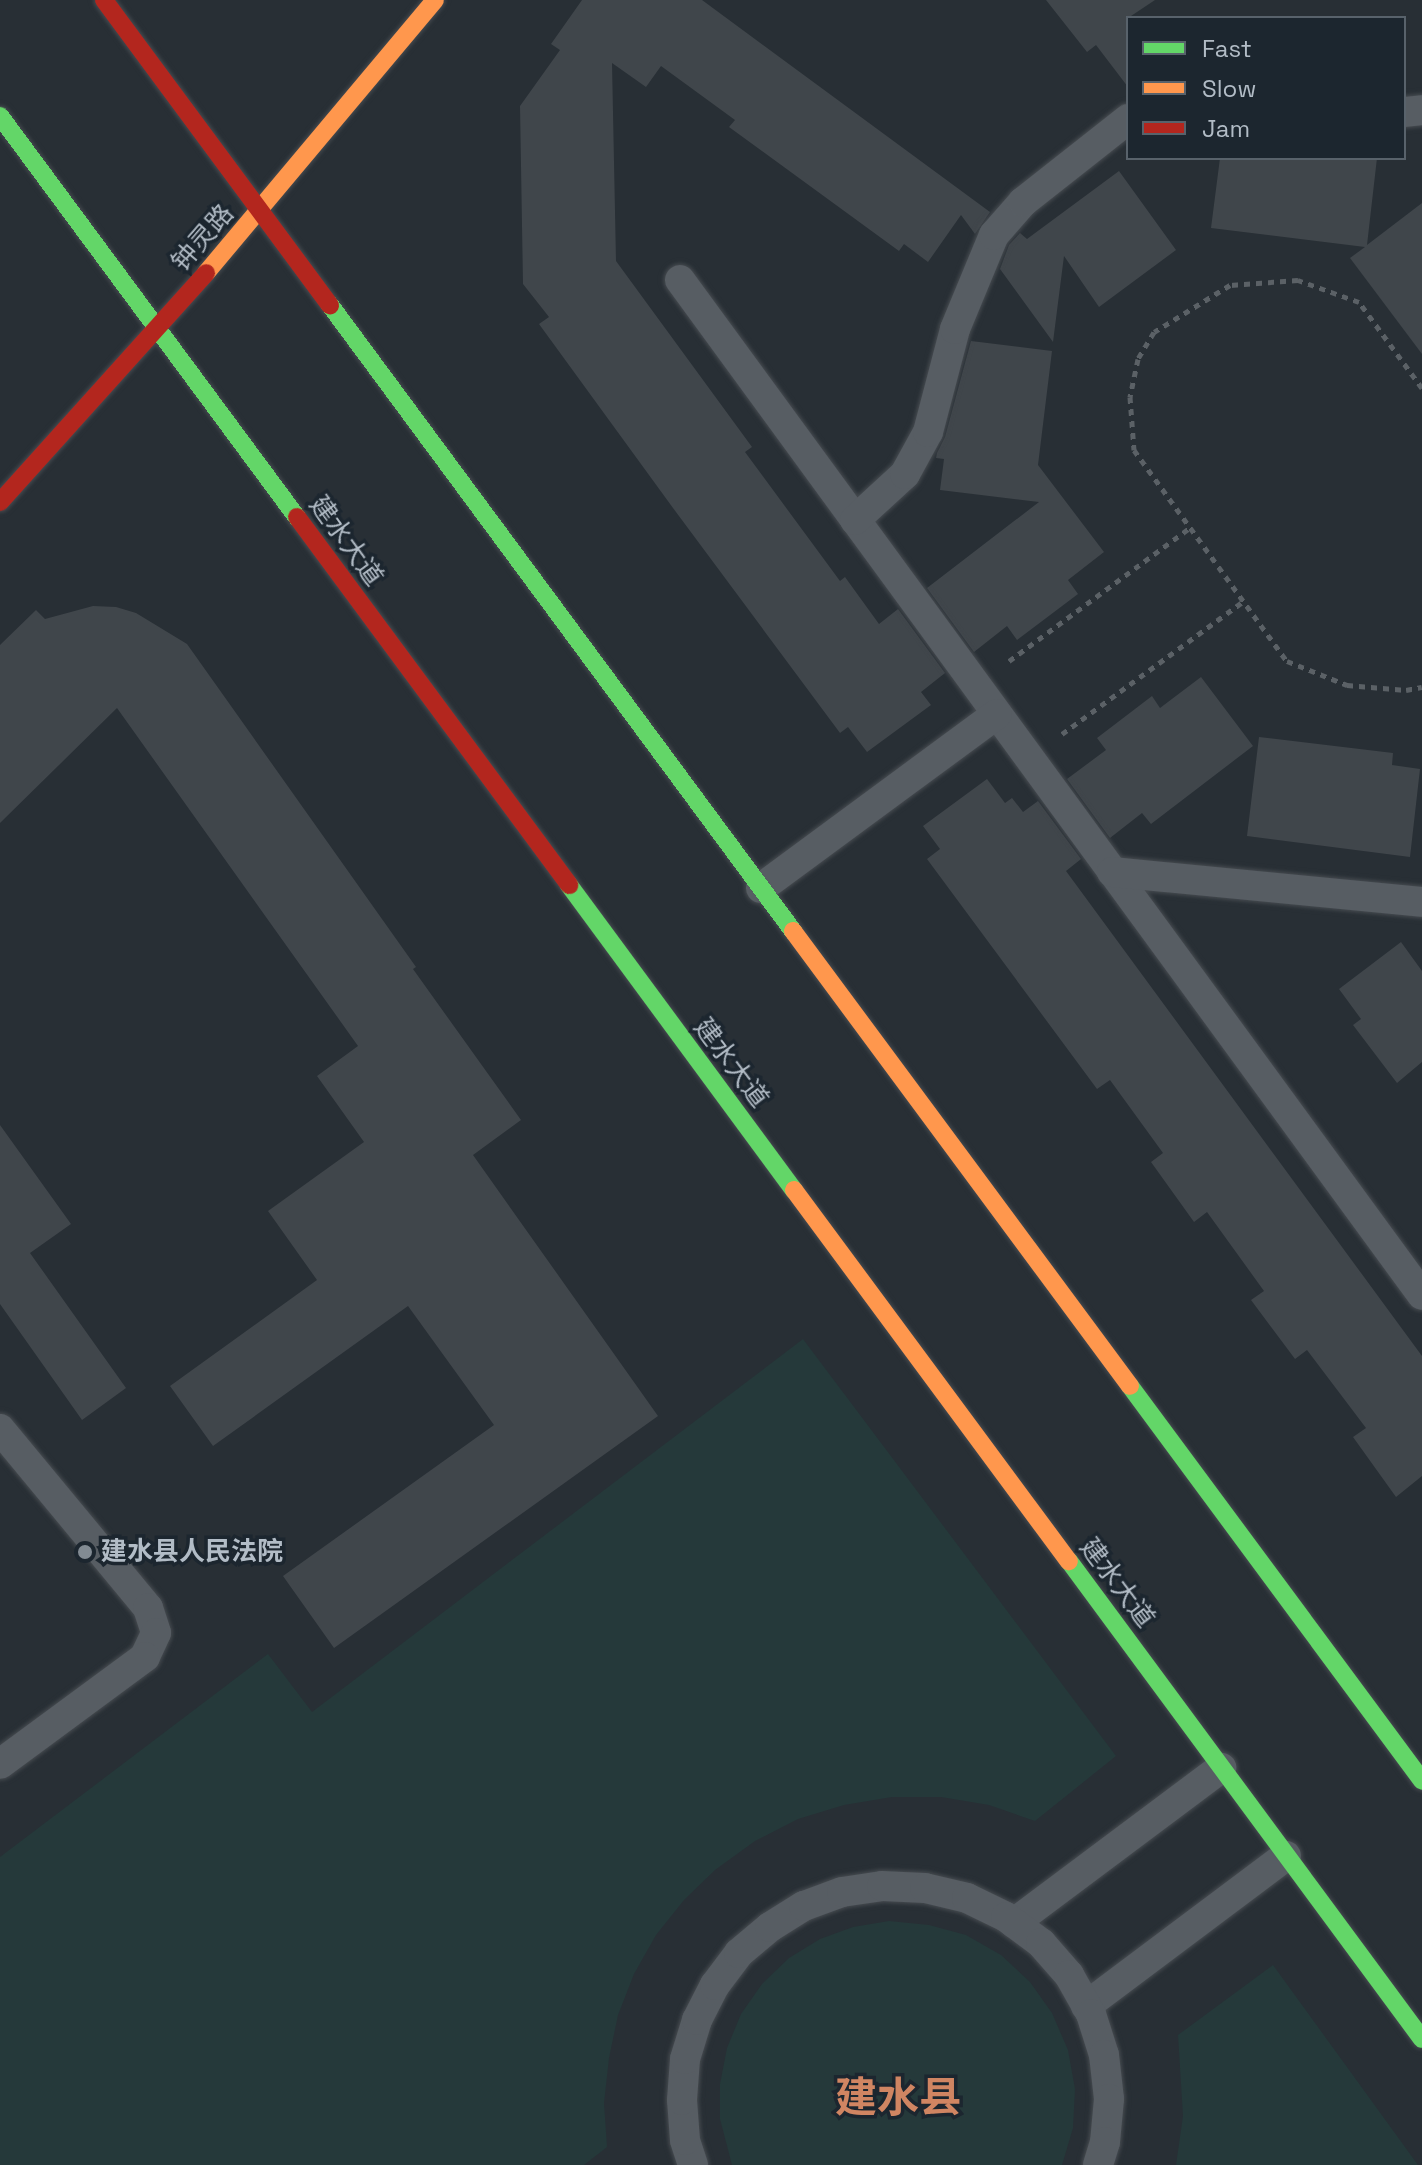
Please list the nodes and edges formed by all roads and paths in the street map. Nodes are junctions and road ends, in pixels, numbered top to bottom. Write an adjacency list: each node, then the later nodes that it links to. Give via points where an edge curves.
1 (104, 0): 5 (main road)
2 (435, 0): 5 (main road, 钟灵路)
3 (0, 116): 7 (main road, 建水大道)
4 (1126, 121): 10 (lane, via 1023,202 994,235 955,329 928,432 905,474)
5 (260, 211): 7 (main road, 钟灵路); 18 (main road)
6 (680, 280): 10 (lane)
7 (157, 329): 9 (main road, 钟灵路); 23 (main road, 建水大道)
8 (1422, 388): 11 (path, via 1359,302 1298,280 1230,285 1154,332 1138,359 1130,397 1134,450)
9 (0, 502)
10 (855, 520): 13 (lane)
11 (1191, 527): 12 (path); 13 (path)
12 (1244, 601): 14 (path, via 1287,661 1317,676 1347,685); 16 (path)
13 (976, 686): 15 (lane)
14 (1422, 687)
15 (997, 714): 16 (lane); 18 (lane)
16 (1029, 758): 17 (lane)
17 (1112, 872): 19 (lane); 20 (lane)
18 (761, 888): 24 (main road)
19 (1422, 902)
20 (1422, 1295)
21 (0, 1429): 22 (lane, via 148,1608 156,1633 145,1657)
22 (0, 1764)
23 (1221, 1768): 25 (main road, 建水大道); 26 (lane)
24 (1422, 1781)
25 (1286, 1856): 27 (lane); 28 (main road, 建水大道)
26 (1014, 1923): 27 (lane, via 1060,1964); 29 (lane, via 967,1898 925,1888 882,1886 804,1906 770,1927 739,1953 697,2020 685,2059 682,2100)
27 (1086, 2006): 30 (lane, via 1104,2055 1109,2099)
28 (1422, 2039)
29 (693, 2165)
30 (1098, 2165)

